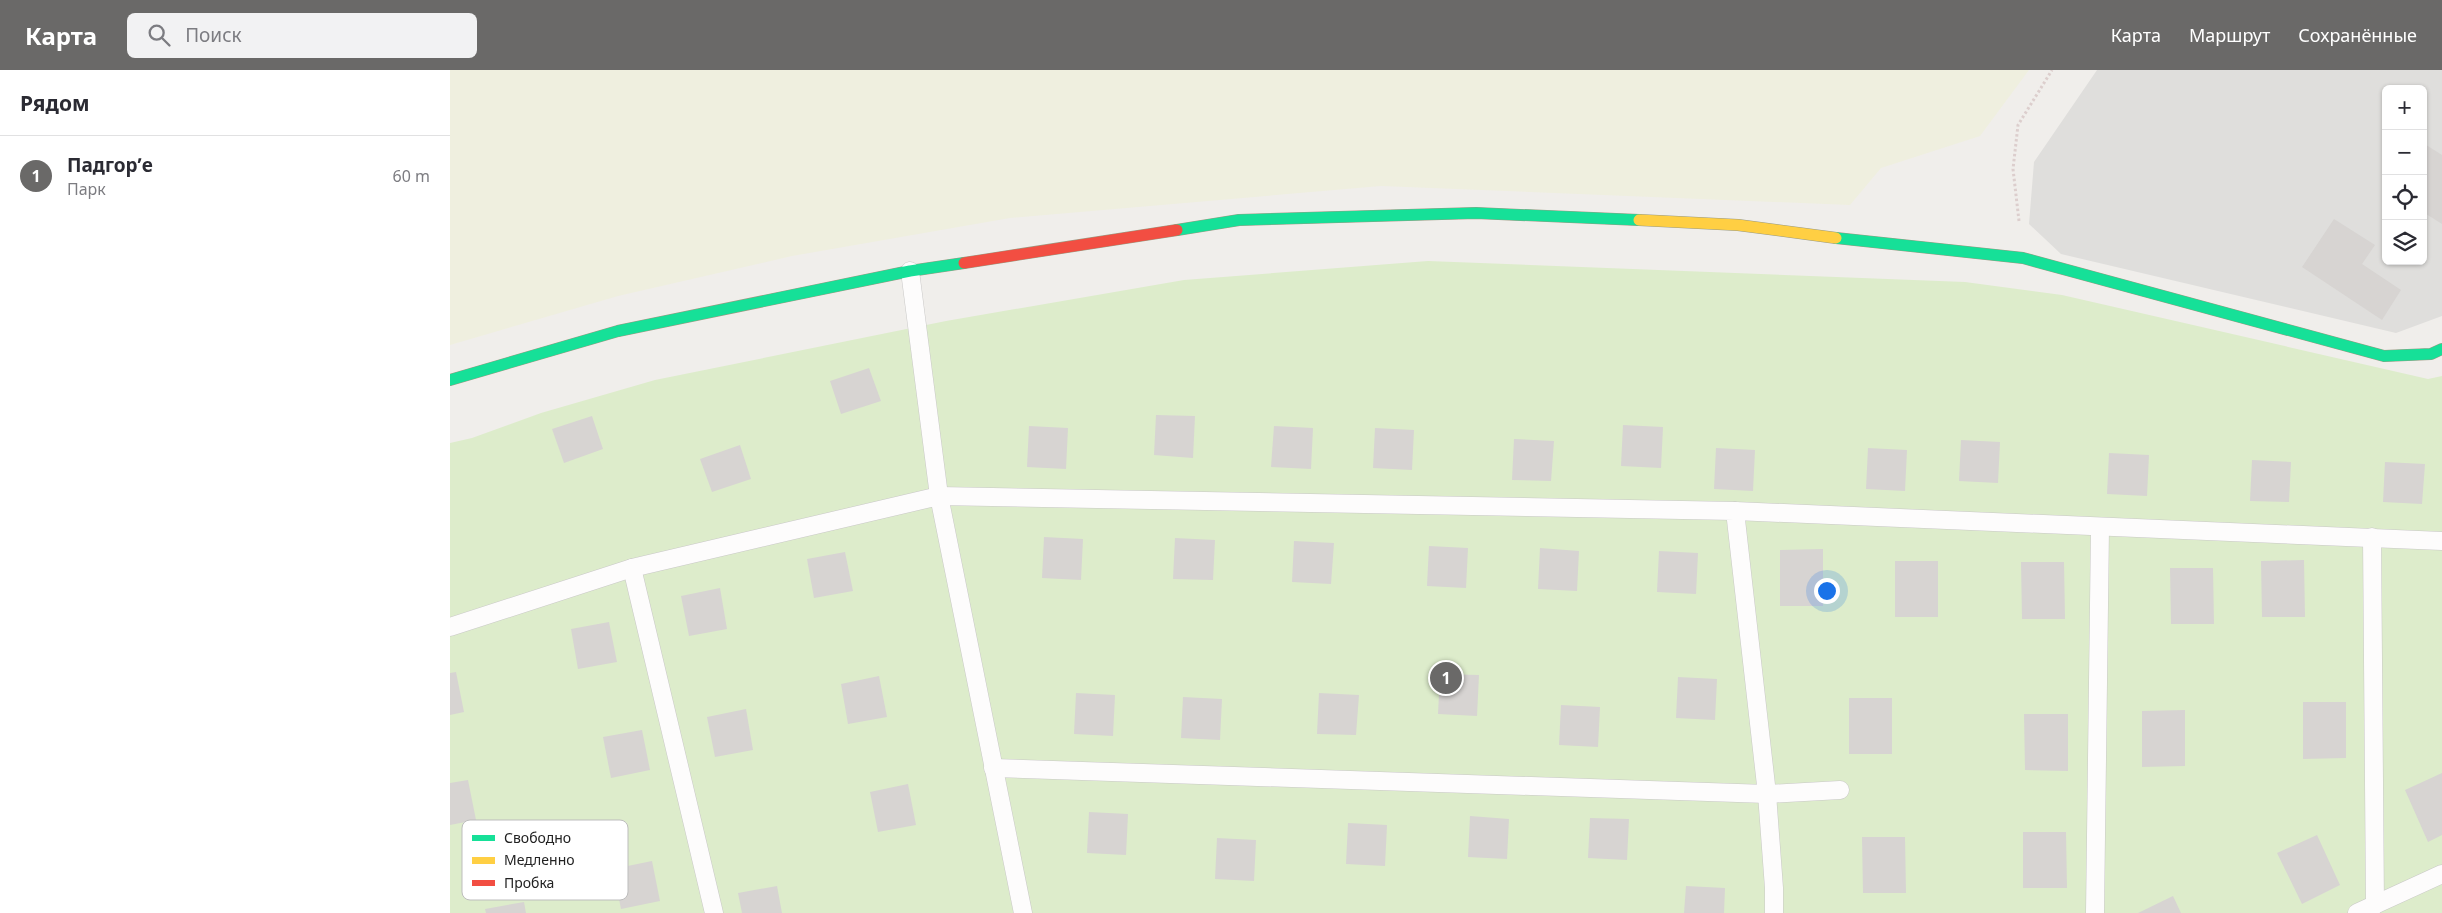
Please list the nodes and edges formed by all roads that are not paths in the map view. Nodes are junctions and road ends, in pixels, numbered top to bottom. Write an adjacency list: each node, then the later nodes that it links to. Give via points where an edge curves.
1 (910, 271): 2 (street, via 1239,220 1476,213 1738,225 1894,246 2023,258 2384,356 2431,354); 3 (street, via 618,331); 4 (lane)
2 (2442, 349)
3 (450, 380)
4 (939, 496): 5 (lane); 9 (lane); 11 (lane)
5 (1735, 512): 6 (lane); 13 (lane)
6 (2100, 528): 7 (lane); 19 (lane)
7 (2372, 537): 8 (lane); 15 (lane)
8 (2442, 541)
9 (632, 568): 10 (lane); 16 (lane)
10 (450, 627)
11 (993, 768): 13 (lane); 17 (lane)
12 (1840, 790): 13 (lane)
13 (1767, 794): 18 (lane)
14 (2442, 874): 15 (lane)
15 (2375, 905): 20 (lane)
16 (714, 913)
17 (1023, 913)
18 (1774, 913)
19 (2095, 913)
20 (2357, 913)

